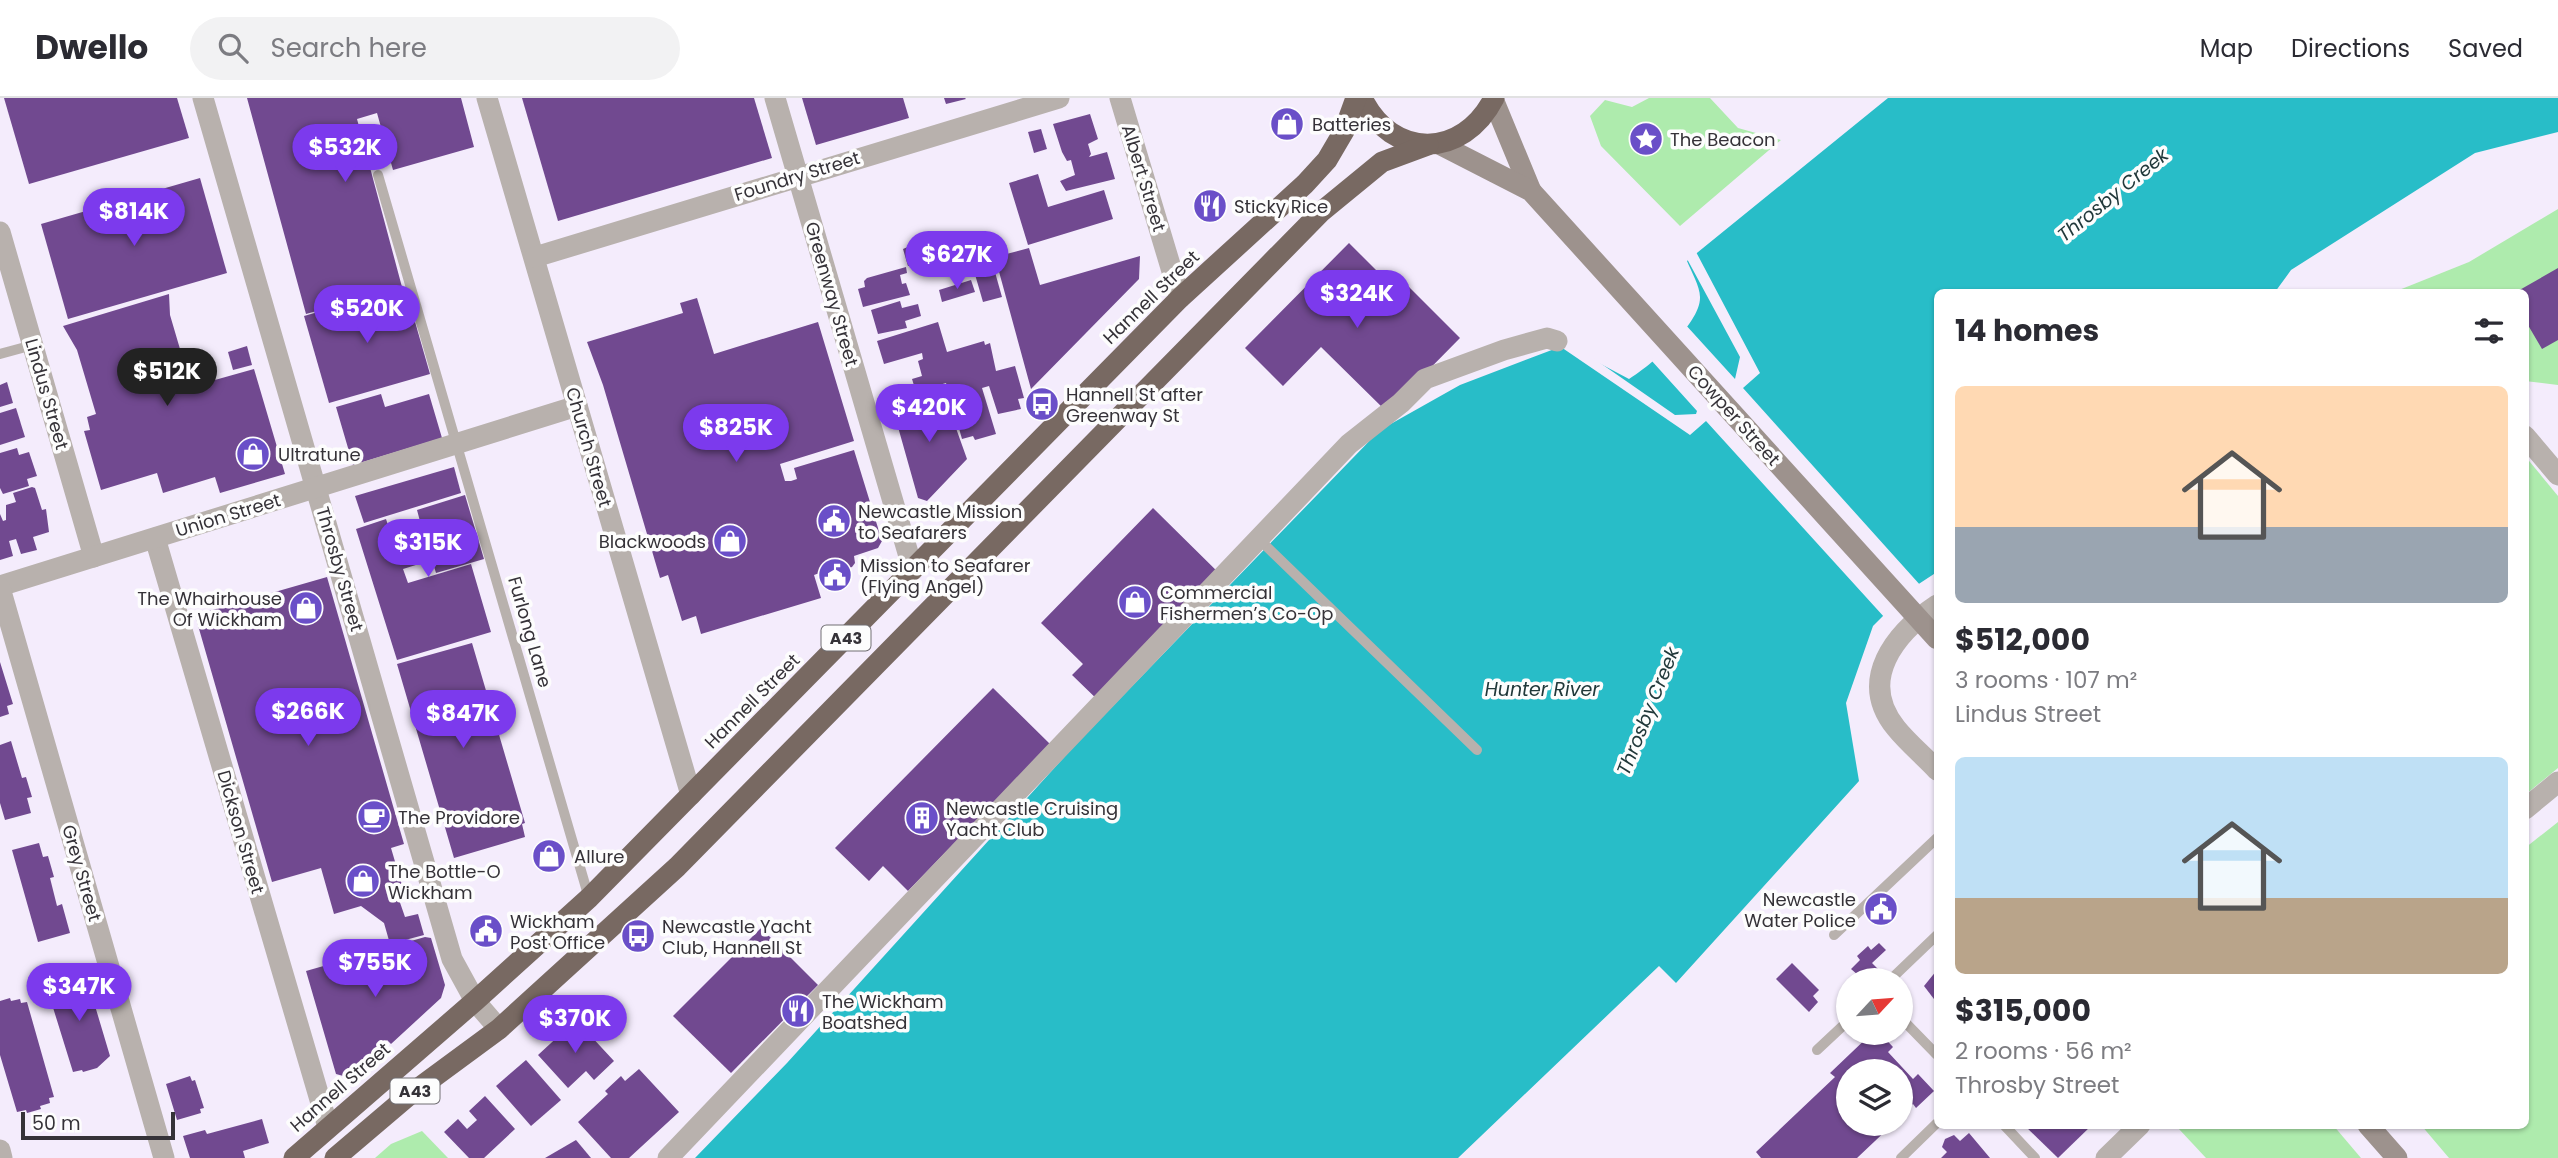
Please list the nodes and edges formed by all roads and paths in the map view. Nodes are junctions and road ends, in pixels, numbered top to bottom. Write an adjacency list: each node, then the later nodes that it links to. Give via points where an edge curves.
1 (203, 98): 23 (street, Throsby Street)
2 (487, 98): 14 (street, Church Street)
3 (775, 98): 11 (street, Greenway Street)
4 (1059, 98): 11 (street, Foundry Street)
5 (1120, 98): 15 (street, Albert Street)
6 (1356, 98): 15 (highway, Hannell Street / A43, via 1327,160)
7 (1362, 98): 9 (highway, via 1382,128 1404,140)
8 (1494, 98): 9 (highway, A43, via 1481,120 1462,136); 12 (main road, Cowper Street)
9 (1434, 144): 12 (main road, Cowper Street); 42 (highway, A43, via 1382,162 1321,212 677,867)
10 (378, 175): 21 (lane, Furlong Lane)
11 (798, 175): 14 (street, Foundry Street); 27 (street, Greenway Street)
12 (1531, 191): 30 (main road, Cowper Street)
13 (0, 232): 17 (street, Lindus Street)
14 (535, 257): 19 (street, Church Street)
15 (1180, 298): 27 (highway, Hannell Street / A43)
16 (1557, 341): 57 (street, via 1547,338 1504,350 1425,379 1349,444)
17 (33, 345): 18 (lane); 26 (street, Lindus Street)
18 (0, 354)
19 (577, 406): 21 (street, Union Street); 34 (street, Church Street)
20 (2529, 441): 22 (street)
21 (458, 444): 23 (street, Union Street); 37 (lane, Furlong Lane)
22 (2558, 475)
23 (317, 488): 24 (street, Union Street); 41 (street, Throsby Street, via 452,959)
24 (155, 538): 26 (street, Union Street); 48 (street, Dickson Street)
25 (1266, 546): 31 (lane)
26 (94, 557): 28 (street, Union Street)
27 (913, 570): 34 (highway, Hannell Street / A43)
28 (0, 587): 54 (street, Grey Street)
29 (1934, 608): 32 (street, via 1893,645 1878,681 1880,701 1895,727)
30 (1934, 636)
31 (1477, 750)
32 (1934, 767)
33 (2558, 782): 35 (street)
34 (691, 795): 37 (highway, Hannell Street / A43)
35 (2529, 806)
36 (1934, 841): 38 (lane)
37 (589, 898): 41 (highway, Hannell Street / A43)
38 (1834, 935)
39 (1934, 938): 40 (lane)
40 (1903, 968)
41 (475, 1001): 42 (street, Throsby Street); 48 (highway, Hannell Street / A43)
42 (499, 1029): 56 (highway, A43, via 408,1096)
43 (1913, 1030): 46 (lane)
44 (1836, 1032): 45 (lane)
45 (1817, 1050)
46 (1934, 1052)
47 (1934, 1126): 58 (lane)
48 (328, 1127): 55 (highway, Hannell Street / A43)
49 (2008, 1129): 59 (lane)
50 (2136, 1129): 60 (street)
51 (2372, 1129): 61 (main road)
52 (0, 1150): 53 (street)
53 (2, 1158)
54 (164, 1158)
55 (294, 1158)
56 (335, 1158)
57 (668, 1158)
58 (1901, 1158)
59 (2035, 1158)
60 (2106, 1158)
61 (2397, 1158)

